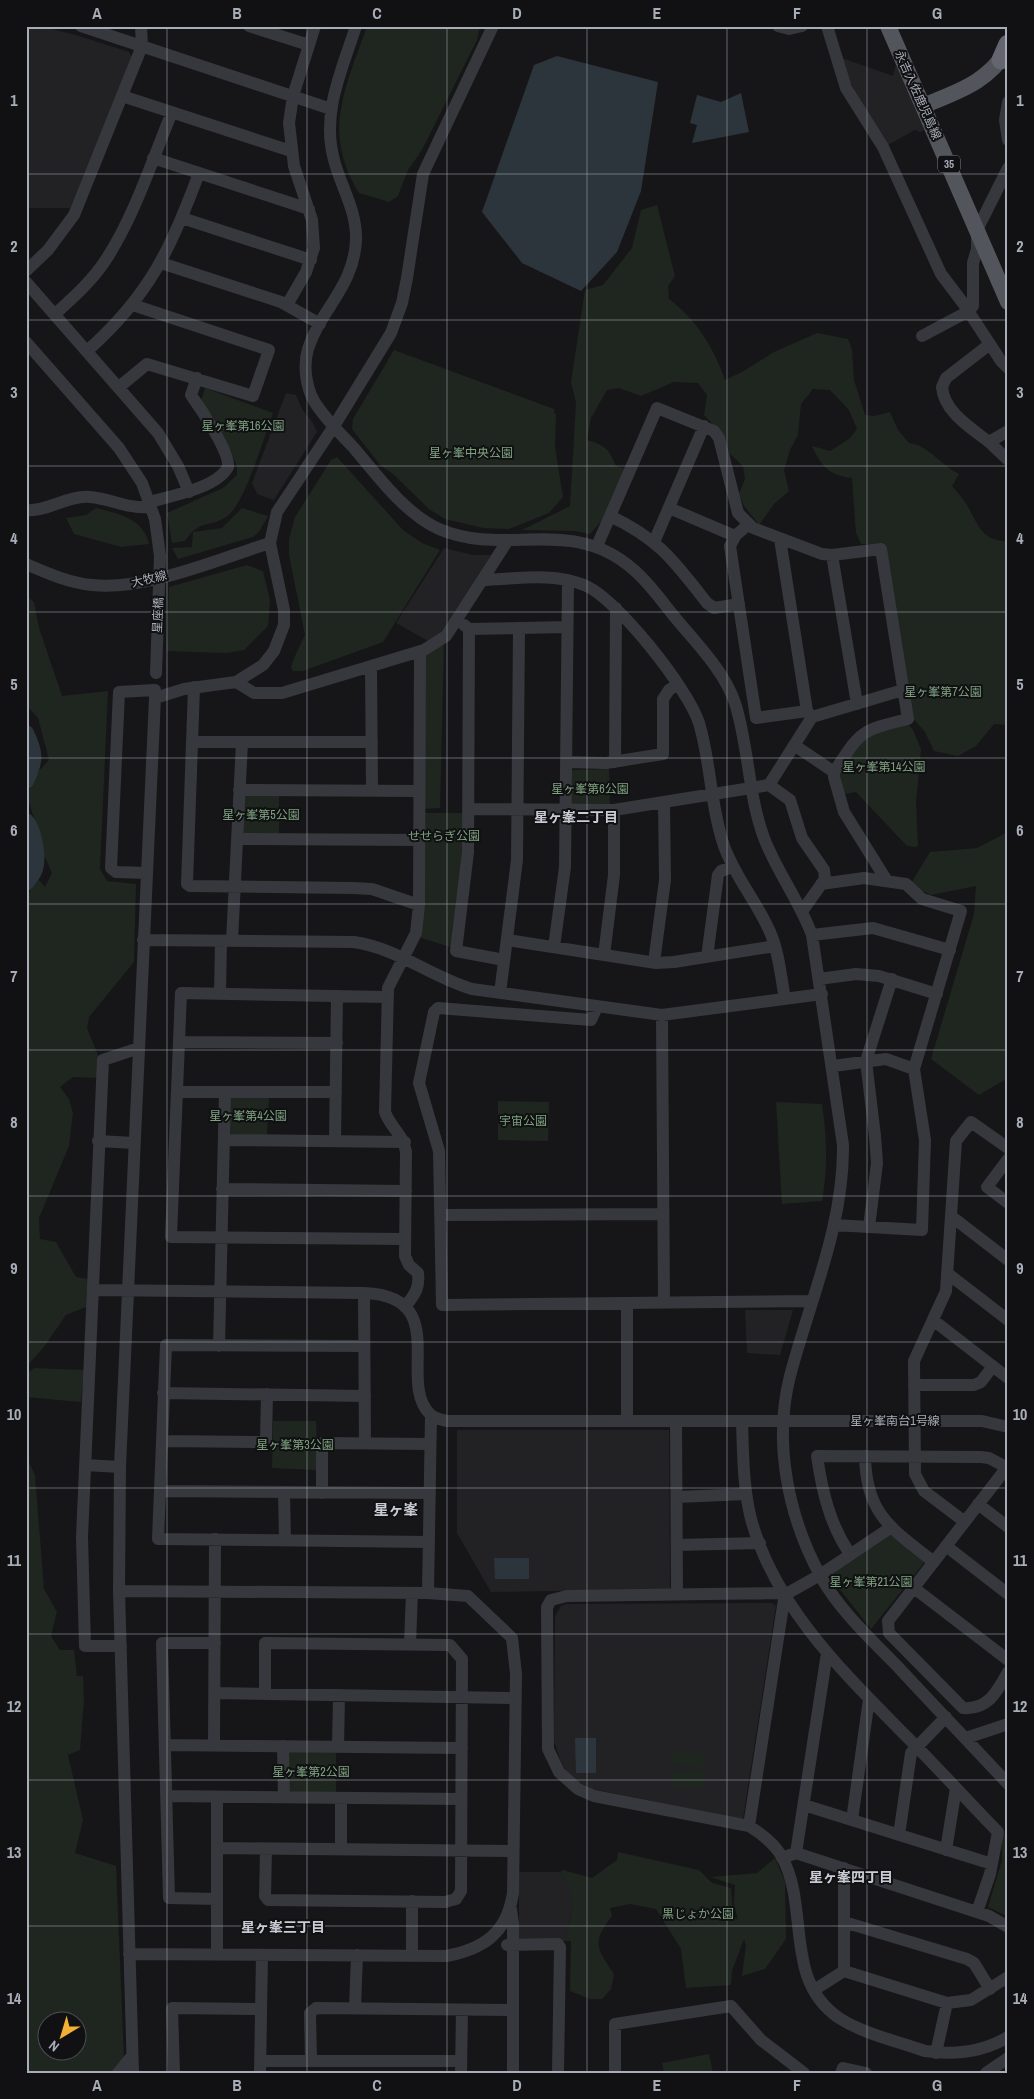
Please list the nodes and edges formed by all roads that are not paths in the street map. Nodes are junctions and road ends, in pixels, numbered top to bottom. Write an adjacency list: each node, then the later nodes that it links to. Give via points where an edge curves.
1 (141, 26): 12 (street)
2 (249, 26): 11 (street)
3 (315, 26): 13 (street)
4 (356, 26): 19 (street)
5 (493, 26): 46 (street, via 423,174 402,303 391,333)
6 (778, 26): 10 (street, via 789,29)
7 (827, 26): 36 (street, via 846,88 882,147 941,274)
8 (888, 26): 18 (main road, 永吉入佐鹿児島線 / 35)
9 (87, 27): 12 (street)
10 (801, 27)
11 (263, 28): 13 (street)
12 (142, 46): 15 (street); 16 (street)
13 (309, 46): 16 (street)
14 (1006, 51): 18 (main road, via 989,74 977,83)
15 (122, 96): 20 (street); 31 (street, via 74,215 48,250)
16 (293, 96): 19 (street); 22 (street, via 289,123)
17 (1008, 102): 21 (street, via 1005,120)
18 (923, 106): 28 (main road, 永吉入佐鹿児島線 / 35)
19 (330, 109): 38 (street, via 334,163 354,219 356,240 347,278)
20 (172, 112): 22 (street); 23 (street)
21 (1008, 140)
22 (291, 151): 26 (street)
23 (153, 158): 25 (street); 37 (street, via 129,217 106,260 86,285)
24 (1008, 168): 28 (street)
25 (199, 173): 26 (street); 27 (street)
26 (309, 209): 29 (street, via 314,235)
27 (182, 218): 29 (street); 30 (street)
28 (977, 230): 33 (main road, 永吉入佐鹿児島線 / 35); 36 (street, via 973,306)
29 (311, 260): 35 (street)
30 (161, 263): 34 (street); 35 (street)
31 (26, 271)
32 (26, 282): 37 (street)
33 (1008, 302)
34 (133, 305): 42 (street); 44 (street, via 269,350 253,396)
35 (287, 305): 38 (street)
36 (969, 312): 39 (street); 41 (street)
37 (54, 314): 42 (street)
38 (320, 324): 46 (street, via 307,350 306,377 315,402)
39 (922, 336)
40 (26, 342): 52 (street, 星座橋, via 119,448 142,483)
41 (990, 344): 43 (street); 49 (street, via 946,378 942,387 949,407)
42 (87, 350): 45 (street)
43 (1008, 368)
44 (197, 378): 45 (street, via 147,364); 51 (street, via 191,395 229,464 222,475)
45 (119, 386): 51 (street, via 162,438)
46 (334, 426): 59 (street, via 396,496 421,519 455,534 482,540); 61 (street, via 277,512)
47 (704, 426): 53 (street); 55 (street, via 657,408); 56 (street, via 719,438 738,513)
48 (1008, 431): 49 (street)
49 (989, 442): 50 (street)
50 (1008, 460)
51 (189, 492): 52 (street)
52 (150, 504): 54 (street, via 135,508 91,497 66,499); 79 (street, 星座橋, bridge, via 160,556)
53 (669, 508): 57 (street); 60 (street)
54 (26, 510)
55 (610, 516): 60 (street); 62 (street)
56 (749, 524): 57 (street); 58 (street)
57 (735, 536): 67 (street, via 730,546)
58 (780, 538): 63 (street); 81 (street)
59 (508, 540): 62 (street, via 557,538); 65 (street)
60 (654, 542): 67 (street, via 669,554 707,603 714,608)
61 (270, 543): 64 (street, 大牧線, via 180,572 127,584 90,585); 75 (street, via 281,587 284,625 274,651 263,665)
62 (596, 546): 90 (street, via 619,558 644,579 716,669 735,705)
63 (832, 555): 78 (street, via 881,549); 80 (street)
64 (26, 564)
65 (482, 580): 66 (street); 69 (street)
66 (568, 580): 68 (street, via 593,590); 70 (street)
67 (739, 604): 81 (street, via 756,718)
68 (616, 608): 76 (street); 87 (street)
69 (457, 619): 72 (street); 73 (street, via 439,642)
70 (567, 627): 71 (street); 86 (street)
71 (519, 628): 72 (street); 97 (street)
72 (469, 629): 96 (street)
73 (420, 652): 74 (street); 93 (street)
74 (371, 666): 75 (street, via 282,693 254,693); 84 (street)
75 (236, 682): 77 (street)
76 (678, 684): 87 (street, via 664,699 663,754); 94 (street, via 699,724)
77 (194, 687): 79 (street); 82 (street)
78 (904, 690): 80 (street); 88 (street, via 908,719 864,731)
79 (155, 694): 103 (street, 星座橋); 103 (street, via 119,692 118,702 111,868 116,872)
80 (857, 704): 81 (street)
81 (810, 714): 85 (street)
82 (192, 742): 83 (street); 106 (street, via 187,884)
83 (242, 742): 84 (street); 91 (street)
84 (372, 742): 92 (street)
85 (794, 744): 88 (street); 89 (street)
86 (567, 762): 87 (street); 99 (street)
87 (615, 762)
88 (834, 772): 104 (street, via 844,812)
89 (769, 785): 90 (street); 105 (street, via 790,800 802,838 824,870 825,879)
90 (751, 787): 94 (street); 108 (street, via 765,841)
91 (239, 790): 92 (street); 100 (street)
92 (372, 791): 93 (street)
93 (419, 791): 101 (street)
94 (711, 794): 95 (street); 102 (street)
95 (664, 802): 98 (street); 120 (street, via 665,880)
96 (468, 808): 97 (street); 119 (street, via 467,872 456,951)
97 (517, 809): 99 (street); 111 (street, via 517,860)
98 (614, 810): 99 (street); 116 (street, via 614,874)
99 (565, 811): 114 (street, via 565,867)
100 (237, 840): 101 (street); 106 (street)
101 (418, 840): 107 (street)
102 (732, 867): 113 (street, via 771,933); 117 (street, via 718,875)
103 (146, 873): 110 (street, 星座橋)
104 (887, 881): 105 (street, via 864,878); 115 (street, via 906,884 922,899 961,911)
105 (821, 884): 108 (street)
106 (235, 887): 107 (street, via 372,889); 112 (street)
107 (419, 906): 118 (street, via 416,933)
108 (803, 910): 109 (street)
109 (812, 934): 115 (street, via 873,928); 121 (street)
110 (143, 940): 112 (street); 134 (street, 星座橋)
111 (507, 940): 114 (street); 119 (street)
112 (227, 941): 118 (street, via 354,942); 123 (street)
113 (774, 946): 117 (street); 129 (street)
114 (554, 948): 116 (street)
115 (950, 950): 126 (street)
116 (604, 955): 120 (street)
117 (707, 957): 120 (street)
118 (403, 958): 124 (street, via 456,984); 128 (street, via 390,981)
119 (504, 960): 124 (street)
120 (654, 962)
121 (819, 979): 122 (street, via 856,974); 125 (street)
122 (892, 979): 126 (street); 135 (street)
123 (220, 994): 127 (street); 132 (street, via 181,993)
124 (500, 994): 130 (street)
125 (822, 994): 129 (street); 136 (street)
126 (937, 994): 137 (street)
127 (337, 996): 128 (street); 133 (street)
128 (386, 997): 144 (street, via 385,1112)
129 (785, 999): 131 (street)
130 (597, 1007): 131 (street); 152 (street, via 591,1020 438,1008 434,1012 419,1083 439,1151)
131 (662, 1014): 151 (street)
132 (179, 1042): 133 (street); 138 (street)
133 (337, 1043): 140 (street)
134 (139, 1048): 142 (street, via 103,1060); 145 (street, 星座橋)
135 (866, 1061): 136 (street); 137 (street, via 886,1059); 155 (street, via 876,1136)
136 (832, 1066): 154 (street, via 843,1145 841,1188)
137 (914, 1069): 155 (street, via 925,1140 922,1230)
138 (177, 1092): 139 (street); 156 (street, via 170,1237)
139 (225, 1092): 140 (street); 141 (street)
140 (336, 1092): 143 (street)
141 (224, 1140): 143 (street); 148 (street)
142 (98, 1141): 145 (street); 160 (street)
143 (336, 1141): 144 (street)
144 (405, 1142): 149 (street)
145 (134, 1143): 161 (street, 星座橋)
146 (1008, 1148): 153 (street, via 971,1122 956,1141)
147 (1008, 1160): 150 (street, via 987,1187)
148 (222, 1189): 149 (street); 156 (street)
149 (406, 1191): 157 (street)
150 (1008, 1203)
151 (663, 1214): 152 (street); 166 (street)
152 (440, 1215): 165 (street, via 442,1305)
153 (951, 1216): 158 (street); 159 (street)
154 (834, 1225): 155 (street); 164 (street)
155 (869, 1227)
156 (220, 1237): 157 (street); 162 (street)
157 (405, 1239): 167 (street, via 406,1260 418,1273 419,1286)
158 (1008, 1260)
159 (947, 1273): 168 (street, via 946,1291); 169 (street)
160 (93, 1290): 161 (street); 190 (street)
161 (128, 1291): 162 (street); 191 (street, 星座橋)
162 (218, 1292): 163 (street); 170 (street)
163 (364, 1292): 167 (street, via 386,1296); 171 (street)
164 (811, 1301): 166 (street); 179 (street)
165 (627, 1303): 166 (street); 180 (street)
166 (664, 1303)
167 (405, 1307): 178 (street, via 418,1333 418,1386)
168 (933, 1320): 172 (street); 174 (street, via 914,1361)
169 (1008, 1320)
170 (219, 1346): 171 (street); 175 (street, via 166,1345)
171 (364, 1346): 177 (street)
172 (993, 1366): 173 (street); 174 (street, via 981,1382 974,1385)
173 (1008, 1378)
174 (914, 1385): 183 (street)
175 (163, 1392): 176 (street); 185 (street)
176 (267, 1394): 177 (street); 185 (street, via 266,1442)
177 (364, 1396): 186 (street)
178 (431, 1415): 180 (street, 星ヶ峯南台1号線, via 448,1421); 187 (street)
179 (782, 1420): 182 (street, 星ヶ峯南台1号線); 183 (street, 星ヶ峯南台1号線); 211 (street, via 786,1478 796,1516)
180 (627, 1421): 181 (street, 星ヶ峯南台1号線)
181 (676, 1421): 182 (street, 星ヶ峯南台1号線); 198 (street)
182 (742, 1421): 197 (street)
183 (914, 1421): 184 (street, 星ヶ峯南台1号線, via 982,1421); 189 (street)
184 (1008, 1427)
185 (162, 1441): 193 (street)
186 (365, 1443): 187 (street); 195 (street, via 322,1443)
187 (430, 1444): 196 (street)
188 (865, 1456): 189 (street); 202 (street, via 869,1487 880,1514); 209 (street, via 817,1456 829,1513)
189 (915, 1456): 192 (street, via 981,1457); 200 (street, via 915,1474 924,1491)
190 (85, 1465): 191 (street); 222 (street, via 82,1537 85,1646)
191 (120, 1467): 213 (street, 星座橋)
192 (1008, 1467): 199 (street)
193 (160, 1491): 194 (street); 203 (street, via 158,1539)
194 (284, 1492): 195 (street); 204 (street)
195 (322, 1493): 196 (street)
196 (430, 1494): 205 (street)
197 (746, 1494): 198 (street); 206 (street)
198 (676, 1497): 207 (street)
199 (978, 1504): 200 (street); 201 (street)
200 (965, 1522): 208 (street)
201 (1008, 1527)
202 (890, 1528): 209 (street); 210 (street)
203 (215, 1539): 204 (street); 214 (street)
204 (285, 1540): 205 (street)
205 (429, 1542): 216 (street)
206 (760, 1543): 207 (street); 217 (street, via 772,1573)
207 (677, 1545): 218 (street)
208 (946, 1546): 210 (street); 219 (street)
209 (850, 1554): 211 (street)
210 (934, 1562): 212 (street)
211 (820, 1575): 217 (street); 232 (street, via 859,1627)
212 (914, 1588): 224 (street); 225 (street, via 888,1621 889,1633 962,1708 974,1709 994,1698)
213 (119, 1590): 214 (street); 222 (street, 星座橋)
214 (215, 1591): 215 (street); 220 (street)
215 (412, 1593): 216 (street); 221 (street)
216 (428, 1593): 230 (street, via 468,1596 512,1638)
217 (785, 1593): 218 (street); 223 (street, via 807,1629); 250 (street)
218 (677, 1594): 250 (street, via 568,1596 551,1600 548,1607 548,1749 570,1783 594,1796)
219 (1008, 1594)
220 (215, 1643): 226 (street); 235 (street, via 162,1642)
221 (410, 1644): 227 (street, via 265,1643); 229 (street, via 450,1645 462,1659)
222 (121, 1646): 269 (street, 星座橋)
223 (827, 1653): 231 (street); 248 (street)
224 (1008, 1660)
225 (1008, 1672)
226 (215, 1693): 227 (street); 236 (street)
227 (265, 1694): 228 (street)
228 (339, 1695): 229 (street); 239 (street)
229 (462, 1697): 230 (street); 240 (street)
230 (515, 1698): 257 (street)
231 (869, 1699): 238 (street); 249 (street)
232 (946, 1717): 234 (street); 238 (street)
233 (1008, 1724): 234 (street)
234 (966, 1738): 241 (street)
235 (165, 1745): 236 (street); 243 (street)
236 (214, 1746): 237 (street)
237 (283, 1746): 239 (street); 245 (street)
238 (916, 1746): 242 (street); 251 (street, via 911,1753)
239 (338, 1747): 240 (street)
240 (462, 1748): 247 (street)
241 (1008, 1784)
242 (956, 1788): 256 (street); 260 (street, via 998,1832)
243 (166, 1796): 244 (street); 262 (street, via 169,1898)
244 (217, 1797): 245 (street); 252 (street)
245 (284, 1797): 246 (street)
246 (342, 1798): 247 (street); 254 (street)
247 (461, 1799): 255 (street)
248 (804, 1804): 249 (street); 258 (street)
249 (852, 1820): 251 (street)
250 (749, 1826): 259 (street, via 771,1843)
251 (899, 1835): 256 (street)
252 (217, 1848): 253 (street); 262 (street)
253 (266, 1848): 254 (street); 263 (street, via 265,1896 268,1900)
254 (341, 1849): 255 (street)
255 (461, 1850): 257 (street); 263 (street, via 460,1891 456,1899)
256 (946, 1850): 260 (street)
257 (513, 1851): 264 (street)
258 (796, 1853): 259 (street); 261 (street)
259 (782, 1858): 277 (street, via 792,1881 800,1955)
260 (992, 1864): 265 (street)
261 (844, 1868): 265 (street); 266 (street)
262 (217, 1898): 270 (street)
263 (412, 1901): 273 (street)
264 (511, 1906): 268 (street); 273 (street, via 508,1916 494,1934 477,1948 446,1956)
265 (977, 1912): 267 (street)
266 (844, 1922): 274 (street); 276 (street, via 967,1959 974,1963)
267 (1006, 1924)
268 (510, 1945): 282 (street); 296 (street, via 560,1946)
269 (129, 1954): 270 (street); 285 (street, 星座橋)
270 (217, 1954): 271 (street)
271 (262, 1954): 272 (street); 280 (street)
272 (357, 1955): 273 (street); 279 (street)
273 (412, 1956)
274 (844, 1971): 277 (street); 278 (street)
275 (1008, 1977): 276 (street)
276 (990, 1988): 278 (street, via 971,2000)
277 (814, 1990): 284 (street, via 828,2008 855,2026)
278 (947, 2003): 284 (street)
279 (356, 2008): 281 (street); 287 (street, via 316,2008 310,2013)
280 (261, 2010): 288 (street); 294 (street, via 172,2008)
281 (462, 2010): 282 (street); 290 (street)
282 (513, 2010): 295 (street)
283 (1008, 2037): 284 (street, via 970,2051)
284 (936, 2053)
285 (132, 2056): 292 (street); 293 (street, 星座橋)
286 (1008, 2058): 291 (street)
287 (311, 2061): 288 (street); 289 (street)
288 (260, 2067)
289 (411, 2067): 290 (street)
290 (461, 2067)
291 (991, 2072)
292 (118, 2073)
293 (133, 2073)
294 (174, 2073)
295 (513, 2073)
296 (558, 2073)
297 (615, 2073): 298 (street, via 615,2024 731,2006 761,2040)
298 (804, 2073)
299 (841, 2073): 300 (street, via 842,2068)
300 (866, 2073)

